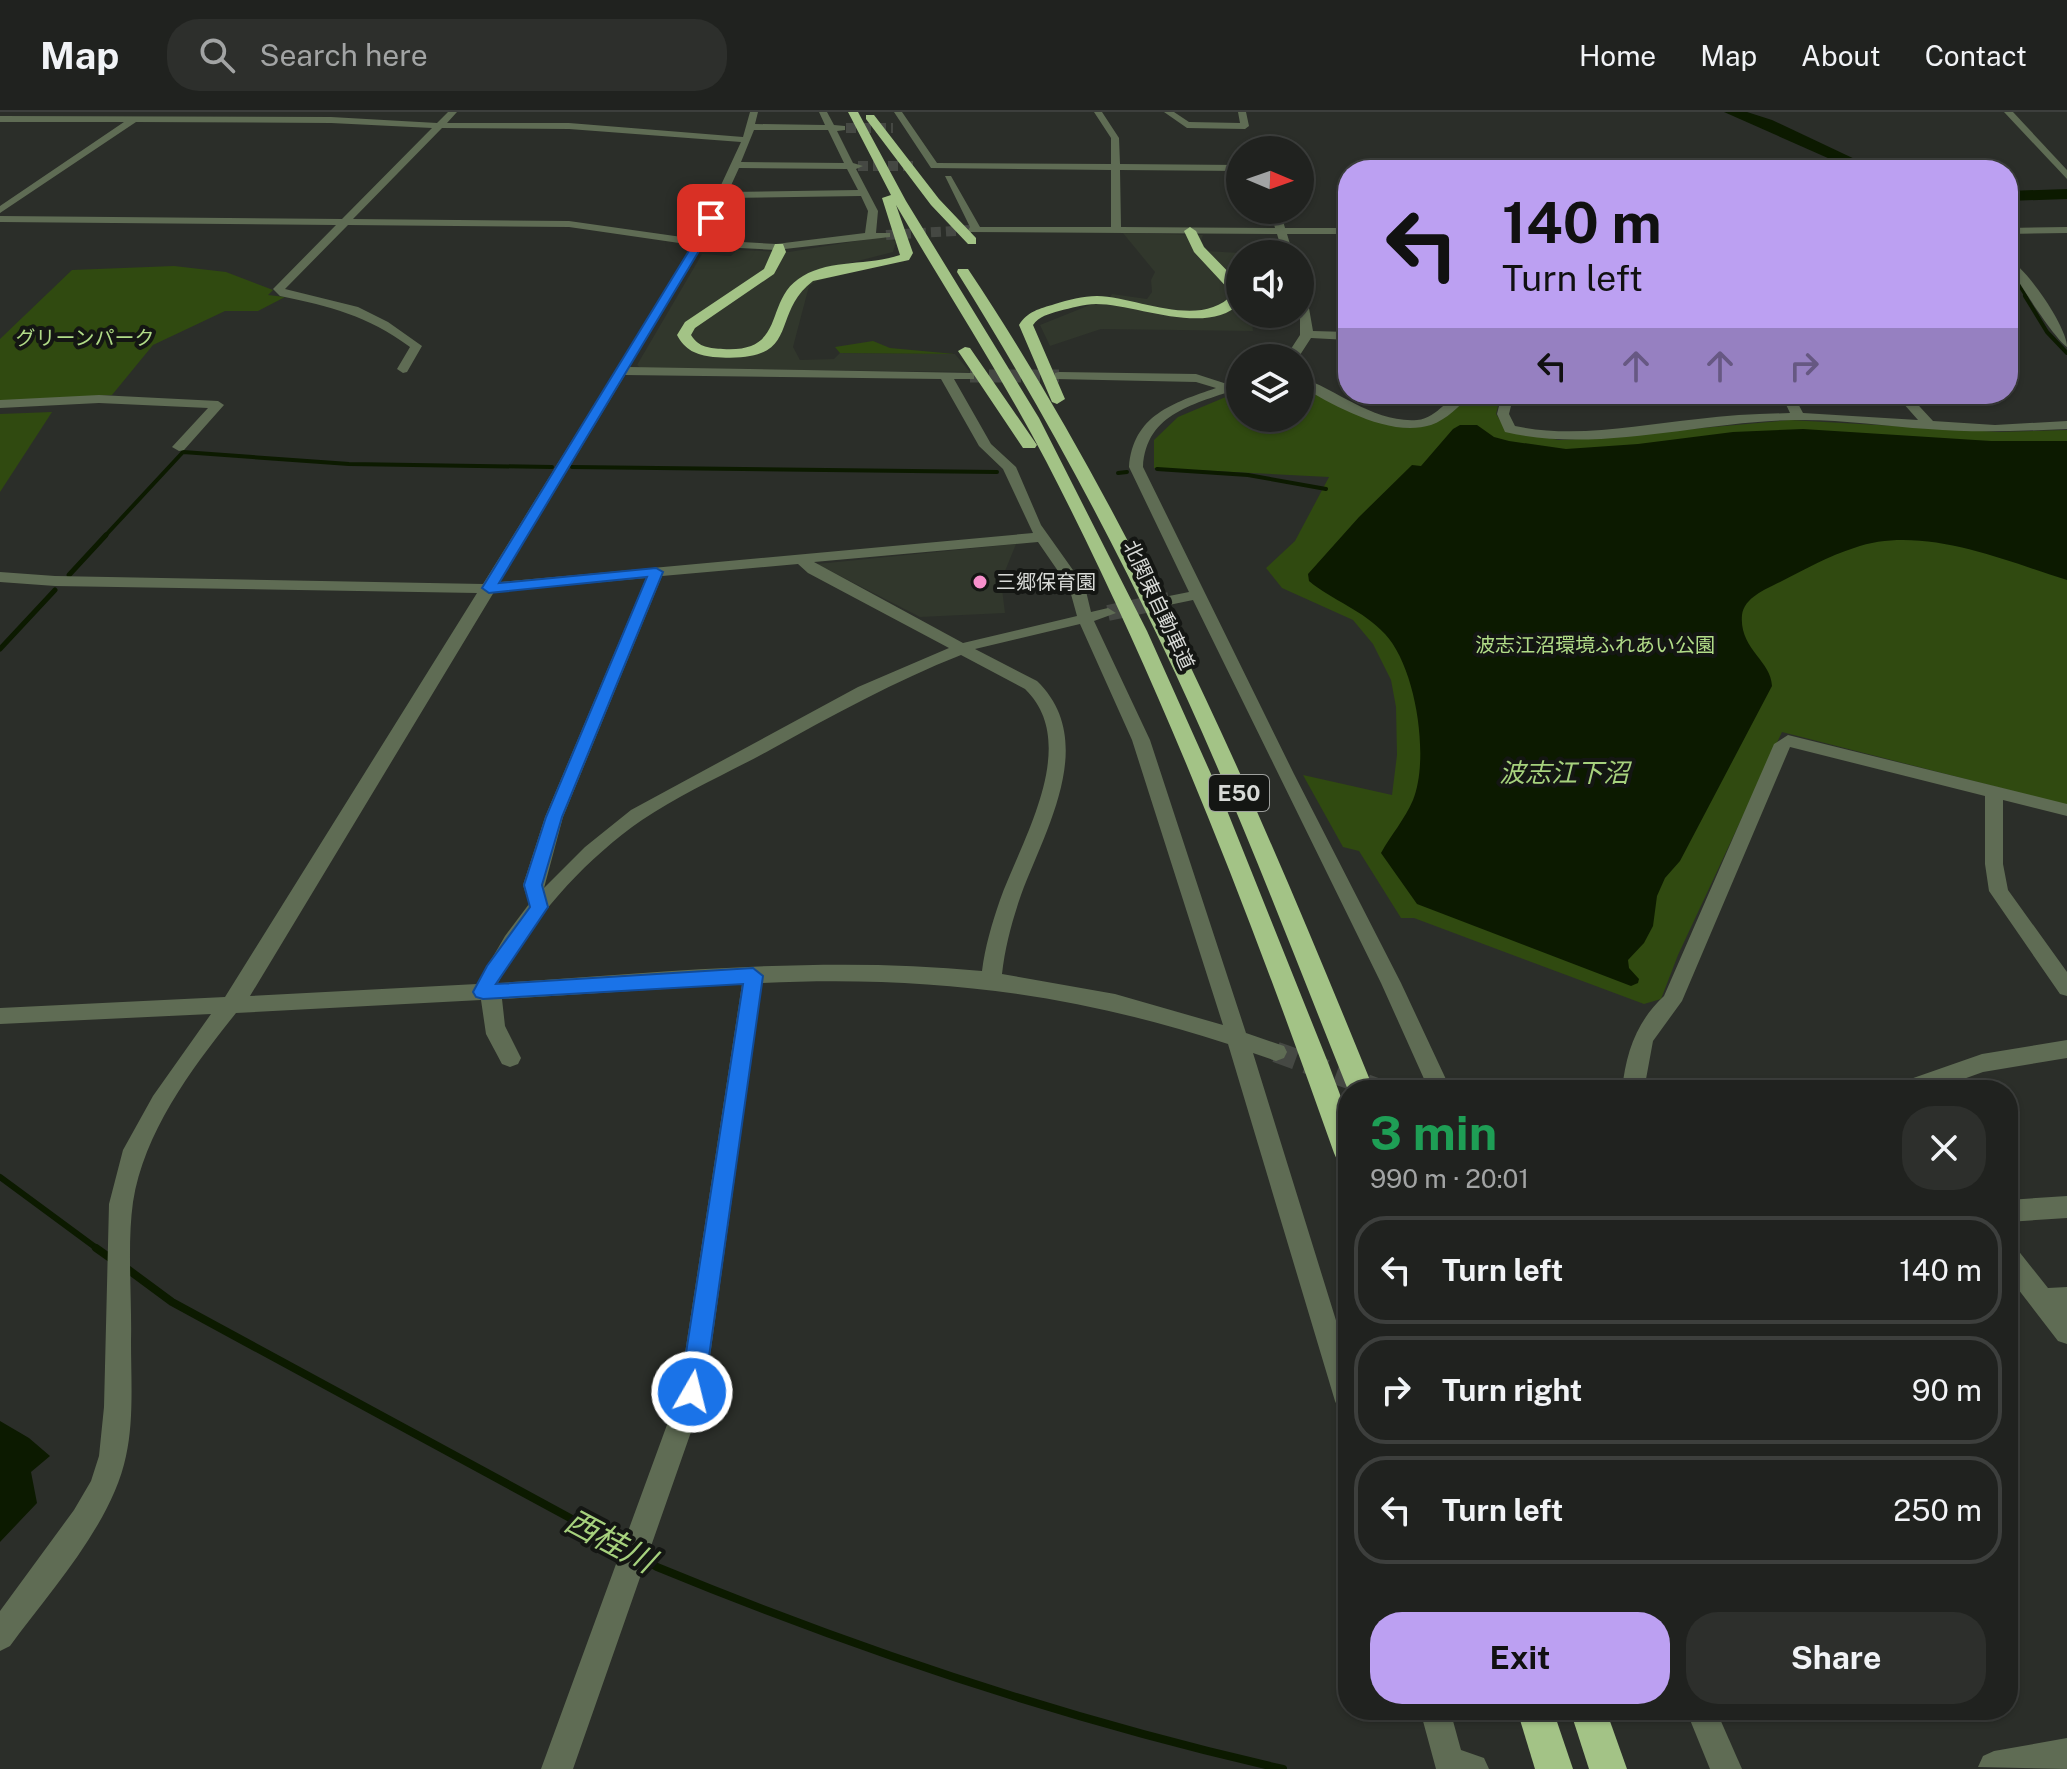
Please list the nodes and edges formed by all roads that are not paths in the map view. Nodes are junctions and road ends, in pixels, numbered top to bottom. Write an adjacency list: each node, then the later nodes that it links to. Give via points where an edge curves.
1 (242, 112): 17 (street)
2 (317, 112): 16 (street)
3 (453, 112): 18 (street)
4 (823, 112): 21 (street)
5 (853, 112): 25 (highway, 北関東自動車道 / E50)
6 (898, 112): 24 (street)
7 (1098, 112): 30 (street, via 1115,138)
8 (1168, 112): 9 (street, via 1187,125 1245,126)
9 (1242, 112)
10 (2008, 112): 32 (street)
11 (501, 114): 20 (street)
12 (869, 115): 37 (highway); 47 (highway, via 935,202)
13 (102, 116): 14 (street); 15 (street)
14 (0, 119)
15 (133, 120): 17 (street); 36 (street)
16 (305, 120): 17 (street); 18 (street)
17 (226, 121)
18 (441, 125): 20 (street); 39 (street)
19 (751, 126): 20 (street); 21 (street); 26 (street)
20 (488, 127)
21 (831, 127): 22 (street); 27 (street)
22 (846, 128)
23 (893, 128): 24 (street)
24 (908, 128): 29 (street)
25 (872, 150): 52 (highway, via 905,257 802,281 778,333 763,346 722,353 689,344 684,335 690,325 769,271); 90 (highway, 北関東自動車道 / E50, via 1020,397)
26 (736, 165): 27 (street); 35 (street)
27 (853, 166): 34 (street)
28 (918, 166): 29 (street)
29 (934, 166): 30 (street)
30 (1115, 168): 31 (street); 41 (street)
31 (1226, 168)
32 (2067, 176)
33 (948, 178): 47 (street)
34 (864, 193): 35 (street); 49 (street, via 873,211)
35 (721, 195): 51 (street)
36 (0, 210)
37 (929, 217)
38 (0, 219): 39 (street)
39 (347, 222): 51 (street, via 582,225); 63 (street, via 279,289 333,301 402,335 416,346)
40 (1278, 224): 44 (street)
41 (1116, 230): 43 (street); 47 (street)
42 (2067, 230): 46 (street)
43 (1190, 231): 44 (street); 56 (highway, via 1192,249 1232,290 1225,304 1182,310); 82 (highway, via 1198,249 1238,289 1240,295 1231,306 1192,314 1091,300 1026,321)
44 (1280, 231): 45 (street); 50 (street)
45 (1338, 231)
46 (2018, 231)
47 (973, 234)
48 (886, 235): 49 (street)
49 (870, 236): 52 (street)
50 (1283, 240)
51 (700, 241): 52 (street); 64 (street)
52 (779, 247): 55 (highway, via 762,271 682,325 678,343 689,351 719,357 762,351 782,338 804,286 821,277)
53 (953, 256): 82 (highway, 北関東自動車道 / E50)
54 (2018, 269): 60 (street)
55 (851, 273)
56 (1100, 296)
57 (1309, 328): 58 (street)
58 (1309, 334): 59 (street); 61 (street)
59 (1338, 335)
60 (2067, 343)
61 (1302, 344)
62 (965, 351): 90 (highway, via 1009,414)
63 (403, 369)
64 (621, 371): 65 (street); 87 (street)
65 (945, 375): 66 (street); 83 (street, via 986,446 1009,467)
66 (970, 376)
67 (1059, 376): 68 (street, via 1196,378)
68 (1226, 384)
69 (1226, 389): 88 (street, via 1165,414 1145,432 1136,451 1138,475)
70 (1314, 390): 71 (street)
71 (1338, 402)
72 (0, 404): 81 (street, via 99,399 218,405)
73 (1344, 404): 74 (street, via 1413,423 1430,421)
74 (1452, 404)
75 (1506, 404): 78 (street, via 1506,425 1544,436)
76 (1792, 404): 78 (street)
77 (1910, 404): 80 (street)
78 (1798, 416): 80 (street)
79 (2067, 425): 80 (street)
80 (1930, 426)
81 (179, 447)
82 (1101, 504): 106 (highway, 北関東自動車道 / E50, via 1249,814)
83 (1041, 537): 84 (street); 91 (street, via 1077,587)
84 (801, 558): 85 (street); 92 (street, via 813,570)
85 (656, 572): 87 (street); 95 (street, via 554,817 533,885)
86 (0, 577): 87 (street)
87 (489, 588): 100 (street)
88 (1198, 595): 89 (street); 107 (street)
89 (1169, 600)
90 (1114, 603): 91 (street); 110 (highway, 北関東自動車道 / E50, via 1225,831)
91 (1085, 618): 92 (street); 102 (street, via 1141,740)
92 (961, 648): 95 (street, via 882,681 637,815); 97 (street, via 1040,692 1057,737 1056,769 997,944)
93 (1994, 792): 94 (street); 98 (street, via 1999,891); 108 (street, via 1788,741 1783,744 1672,1001 1655,1015 1641,1040)
94 (2067, 810)
95 (540, 907): 99 (street, via 493,972)
96 (753, 976): 97 (street, via 902,974); 99 (street); 125 (street, via 692,1392)
97 (991, 980): 102 (street, via 1122,1003)
98 (2067, 988)
99 (488, 992): 100 (street); 105 (street, via 495,1035)
100 (230, 1006): 101 (street); 118 (street, via 134,1150 121,1204 116,1435 108,1472 84,1520)
101 (0, 1016)
102 (1236, 1038): 104 (street); 117 (street)
103 (2067, 1049): 109 (street, via 1982,1063)
104 (1276, 1052)
105 (510, 1058)
106 (1357, 1080)
107 (1435, 1080)
108 (1635, 1080)
109 (1935, 1080)
110 (1338, 1127)
111 (2067, 1207): 112 (street)
112 (2018, 1210)
113 (2018, 1270): 115 (street)
114 (2067, 1299): 115 (street)
115 (2041, 1300): 116 (street)
116 (2067, 1332)
117 (1338, 1369)
118 (0, 1636)
119 (1438, 1720): 126 (street, via 1449,1763)
120 (1538, 1720): 127 (highway)
121 (1591, 1720): 128 (highway)
122 (1705, 1720): 129 (street)
123 (2067, 1754): 124 (street)
124 (1994, 1767)
125 (557, 1769)
126 (1473, 1769)
127 (1554, 1769)
128 (1608, 1769)
129 (1726, 1769)

